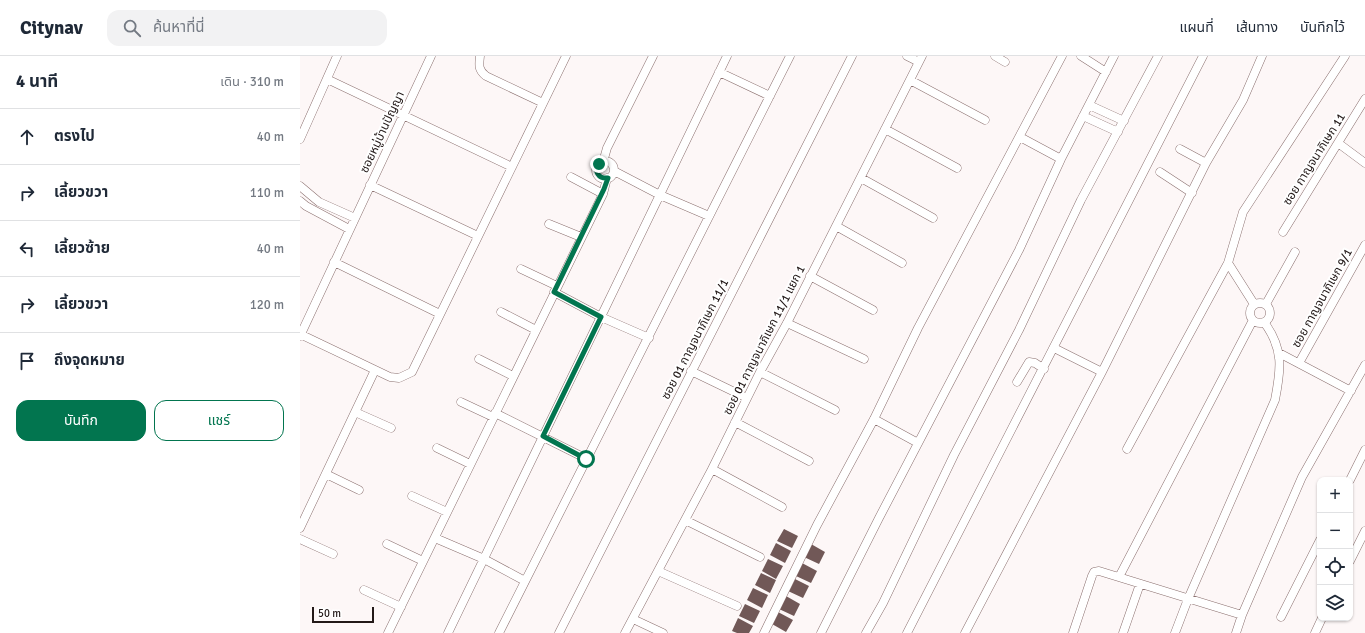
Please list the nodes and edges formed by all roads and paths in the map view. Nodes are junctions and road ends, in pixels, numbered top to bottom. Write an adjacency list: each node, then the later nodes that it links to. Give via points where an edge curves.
1 (338, 56): 22 (street)
2 (431, 56): 28 (street, ซอยหมู่บ้านปัญญา)
3 (480, 56): 26 (street, via 479,66 486,76)
4 (566, 56): 26 (street)
5 (653, 56): 39 (street, via 607,148)
6 (727, 56): 20 (street)
7 (790, 56): 24 (street)
8 (852, 56): 92 (street, ซอย 01 กาญจนาภิเษก 11/1)
9 (907, 56): 18 (street)
10 (995, 56): 19 (street)
11 (1062, 56): 34 (street)
12 (1081, 56): 21 (street)
13 (1114, 56): 21 (street)
14 (1158, 56): 31 (street)
15 (1203, 56): 84 (street)
16 (1262, 56): 40 (street, via 1243,100)
17 (1345, 56): 68 (street, via 1243,212)
18 (921, 59): 23 (street, ซอย 01 กาญจนาภิเษก 11/1 แยก 1)
19 (1005, 62)
20 (719, 72): 24 (street); 53 (street)
21 (1106, 72): 27 (street)
22 (327, 79): 28 (street); 35 (street)
23 (910, 80): 30 (street); 32 (street, ซอย 01 กาญจนาภิเษก 11/1 แยก 1)
24 (770, 96): 55 (street)
25 (1365, 99): 36 (street, ซอย กาญจนาภิเษก 11)
26 (543, 103): 42 (street)
27 (1089, 105): 29 (street); 31 (street)
28 (402, 115): 42 (street); 49 (street, ซอยหมู่บ้านปัญญา)
29 (1083, 116): 33 (street); 38 (street)
30 (986, 120)
31 (1124, 121): 33 (street)
32 (885, 129): 43 (street); 48 (street, ซอย 01 กาญจนาภิเษก 11/1 แยก 1)
33 (1118, 132): 153 (street, via 1081,200 1019,330)
34 (1020, 137): 38 (street); 103 (street, via 918,328)
35 (300, 139)
36 (1338, 143): 41 (street); 61 (street, ซอย กาญจนาภิเษก 11)
37 (1180, 149): 40 (street)
38 (1061, 159): 107 (street, via 1019,250)
39 (603, 162): 44 (street, via 610,162); 47 (street, via 596,170 600,177)
40 (1206, 163): 51 (street)
41 (1365, 163)
42 (512, 166): 62 (street)
43 (957, 168)
44 (614, 172): 47 (street); 53 (street)
45 (1160, 172): 51 (street)
46 (571, 177): 52 (street)
47 (608, 178): 52 (street)
48 (861, 178): 57 (street); 59 (street, ซอย 01 กาญจนาภิเษก 11/1 แยก 1)
49 (370, 185): 56 (street, ซอยหมู่บ้านปัญญา); 62 (street)
50 (300, 186): 56 (street, via 319,202)
51 (1192, 193): 94 (street)
52 (603, 194): 63 (street)
53 (660, 195): 55 (street); 77 (street)
54 (300, 201): 60 (street)
55 (709, 216): 83 (street)
56 (355, 218): 60 (street, ซอยหมู่บ้านปัญญา)
57 (934, 218)
58 (549, 224): 63 (street)
59 (836, 226): 67 (street); 70 (street, ซอย 01 กาญจนาภิเษก 11/1 แยก 1)
60 (349, 229): 66 (street, ซอยหมู่บ้านปัญญา)
61 (1284, 232)
62 (478, 236): 76 (street)
63 (581, 237): 71 (street)
64 (1365, 245): 88 (street, ซอย กาญจนาภิเษก 9/1)
65 (1295, 252): 73 (street)
66 (334, 262): 76 (street); 82 (street, ซอยหมู่บ้านปัญญา)
67 (902, 263)
68 (1228, 263): 72 (street); 109 (street)
69 (521, 269): 71 (street)
70 (810, 276): 74 (street); 80 (street, ซอย 01 กาญจนาภิเษก 11/1 แยก 1)
71 (555, 289): 77 (street); 81 (street)
72 (1254, 304): 73 (street); 78 (street, via 1250,309)
73 (1266, 304): 79 (street, via 1270,308 1270,314)
74 (873, 310)
75 (501, 312): 81 (street)
76 (440, 314): 91 (street, via 412,372 399,378)
77 (601, 317): 83 (street); 106 (street)
78 (1253, 320): 79 (street, via 1258,323); 134 (street)
79 (1264, 322): 85 (street, via 1274,335)
80 (787, 324): 87 (street); 93 (street, ซอย 01 กาญจนาภิเษก 11/1 แยก 1)
81 (536, 330): 95 (street)
82 (300, 335): 91 (street)
83 (649, 338): 111 (street)
84 (1054, 348): 90 (street); 94 (street)
85 (1279, 353): 88 (street); 138 (street, via 1280,377 1275,400)
86 (479, 359): 95 (street)
87 (864, 359)
88 (1299, 363): 97 (street)
89 (1365, 365): 97 (street)
90 (1044, 369): 96 (street, via 1029,362); 154 (street)
91 (375, 370): 101 (street)
92 (691, 371): 98 (street); 148 (street, ซอย 01 กาญจนาภิเษก 11/1, via 594,568)
93 (760, 372): 98 (street, ซอย 01 กาญจนาภิเษก 11/1 แยก 1); 100 (street)
94 (1102, 372): 155 (street)
95 (513, 376): 102 (street)
96 (1017, 382)
97 (1351, 391): 141 (street, via 1302,477)
98 (747, 398): 104 (street, ซอย 01 กาญจนาภิเษก 11/1 แยก 1)
99 (461, 402): 102 (street)
100 (835, 410)
101 (355, 412): 105 (street); 115 (street)
102 (494, 415): 106 (street); 113 (street)
103 (874, 419): 107 (street); 151 (street, via 817,525)
104 (735, 422): 112 (street); 114 (street, ซอย 01 กาญจนาภิเษก 11/1 แยก 1)
105 (391, 428)
106 (543, 436): 111 (street); 131 (street)
107 (918, 443): 152 (street)
108 (437, 448): 113 (street)
109 (1127, 450)
110 (1365, 450): 116 (street)
111 (586, 459): 135 (street)
112 (809, 461)
113 (470, 464): 120 (street)
114 (712, 469): 119 (street); 121 (street, ซอย 01 กาญจนาภิเษก 11/1 แยก 1)
115 (326, 474): 117 (street); 122 (street)
116 (1352, 477)
117 (360, 490)
118 (412, 496): 120 (street)
119 (782, 508)
120 (447, 512): 125 (street)
121 (685, 520): 130 (street); 133 (street, ซอย 01 กาญจนาภิเษก 11/1 แยก 1)
122 (300, 528)
123 (1365, 531): 129 (street)
124 (300, 538): 128 (street)
125 (435, 538): 131 (street); 132 (street)
126 (387, 544): 132 (street)
127 (1317, 546): 142 (street)
128 (333, 554)
129 (1353, 555)
130 (760, 557)
131 (484, 559): 135 (street); 146 (street)
132 (423, 561): 140 (street)
133 (658, 571): 139 (street); 143 (street, ซอย 01 กาญจนาภิเษก 11/1 แยก 1)
134 (1119, 577): 136 (street); 156 (street, via 1094,572)
135 (525, 581): 147 (street)
136 (1140, 584): 138 (street); 157 (street)
137 (364, 590): 140 (street)
138 (1188, 599): 141 (street); 158 (street)
139 (737, 606)
140 (401, 607): 145 (street)
141 (1242, 615): 159 (street)
142 (1281, 617)
143 (633, 619): 149 (street, ซอย 01 กาญจนาภิเษก 11/1 แยก 1); 150 (street)
144 (1321, 621): 160 (street)
145 (388, 633)
146 (448, 633)
147 (499, 633)
148 (559, 633)
149 (625, 633)
150 (662, 633)
151 (764, 633)
152 (821, 633)
153 (866, 633)
154 (907, 633)
155 (965, 633)
156 (1073, 633)
157 (1123, 633)
158 (1175, 633)
159 (1236, 633)
160 (1315, 633)

